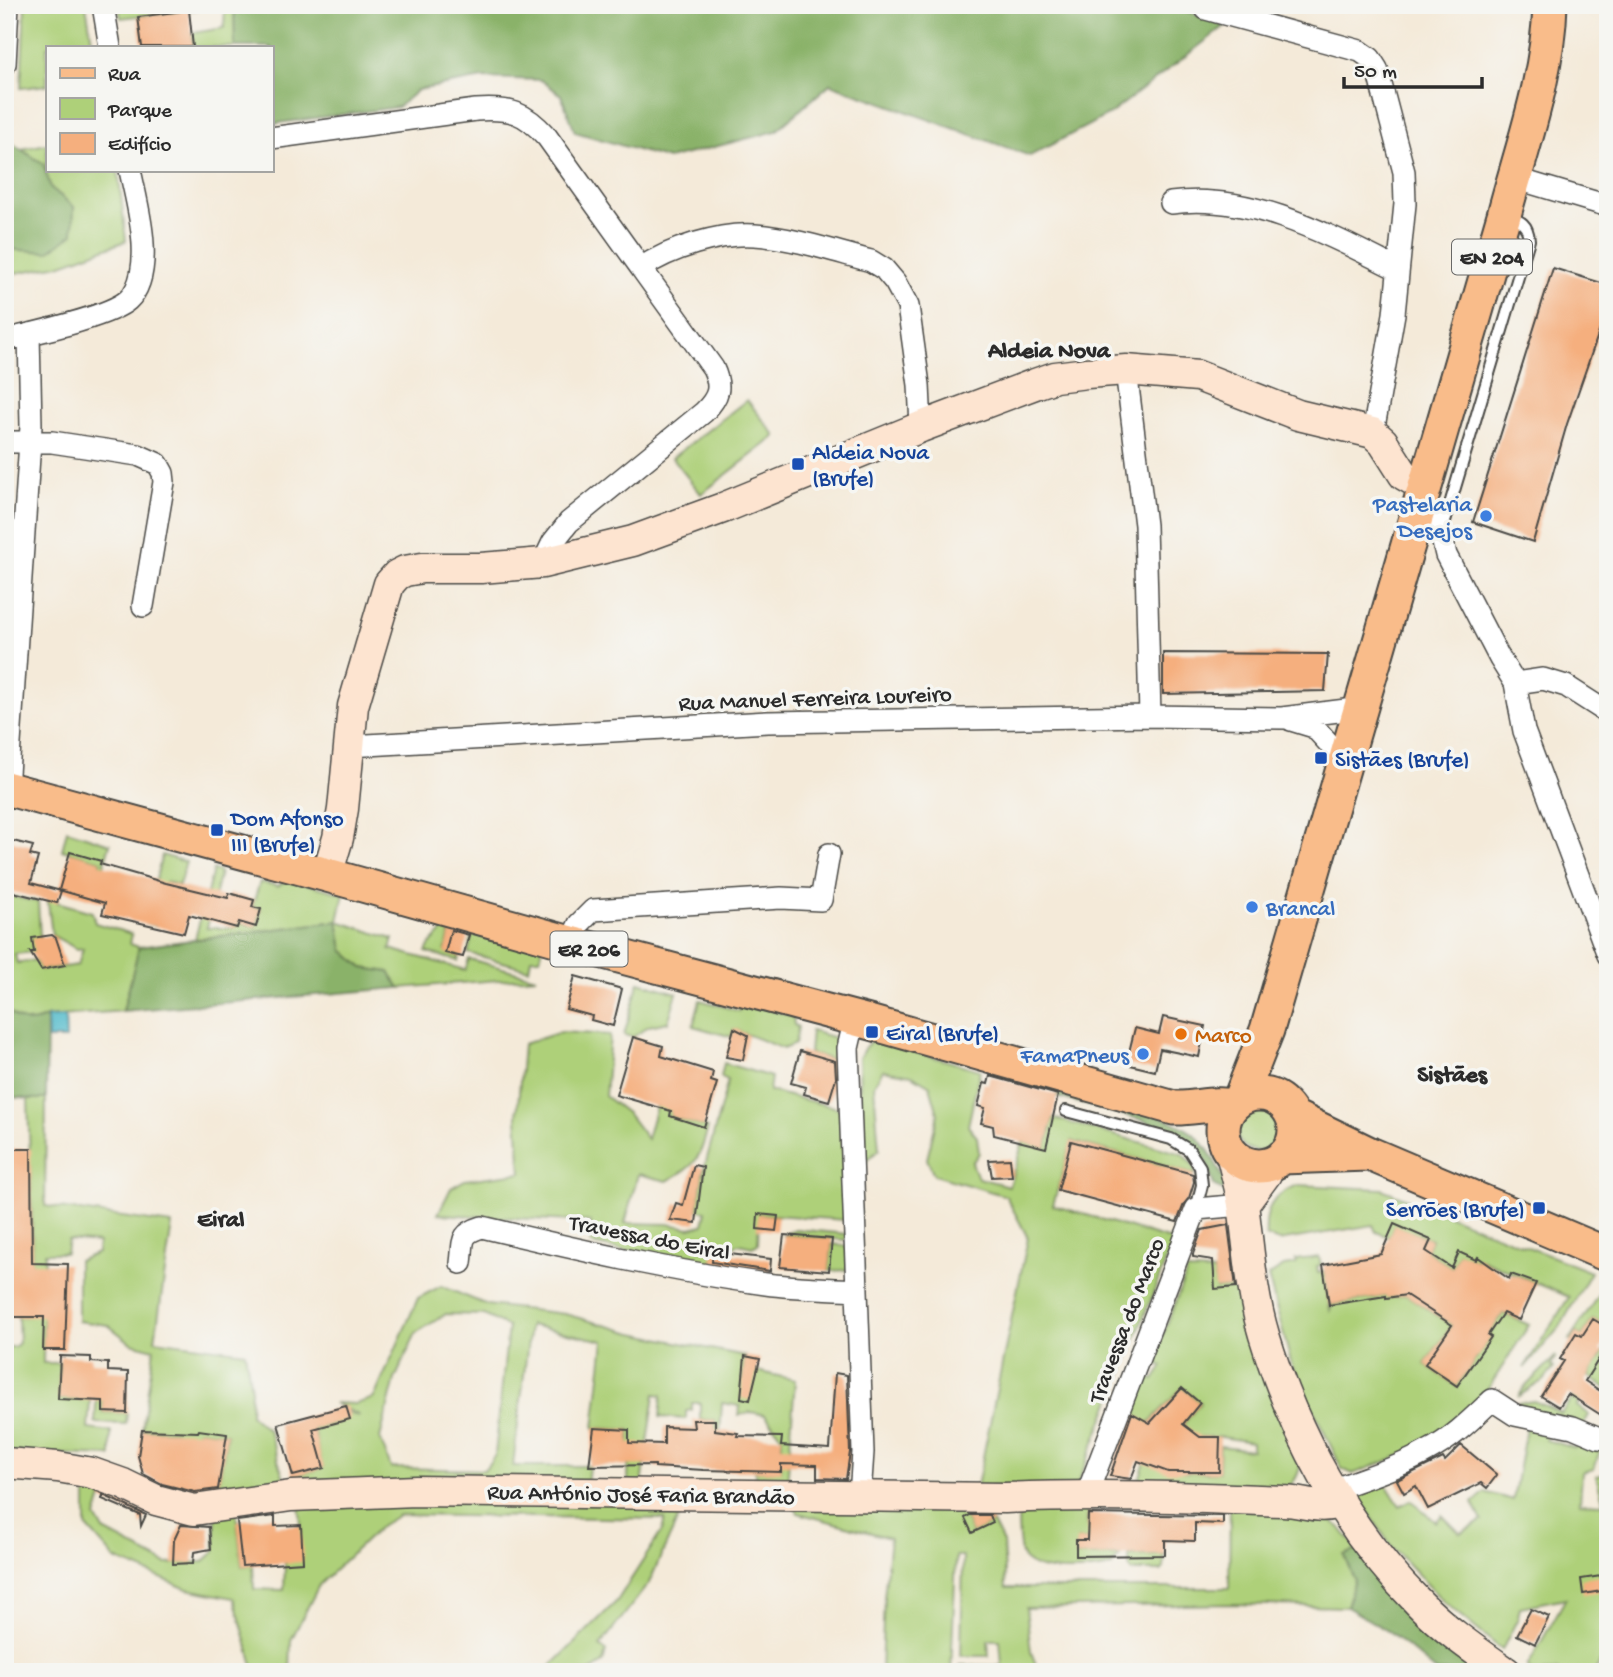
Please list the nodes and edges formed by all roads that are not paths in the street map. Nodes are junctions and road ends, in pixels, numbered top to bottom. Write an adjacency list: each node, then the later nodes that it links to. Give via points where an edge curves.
1 (8, 5): 6 (street)
2 (103, 5): 5 (street)
3 (1550, 5): 9 (main road, EN 204, via 1537,95)
4 (1206, 9): 14 (street, via 1360,51 1370,58 1377,69 1404,173)
5 (110, 46)
6 (5, 64)
7 (273, 138): 13 (street, via 476,110 500,108 517,113 547,137)
8 (130, 172): 15 (street, via 143,243 136,290 110,310)
9 (1514, 178): 11 (street); 12 (main road, EN 204)
10 (1171, 203): 14 (street, via 1219,202 1284,218 1324,232)
11 (1608, 206)
12 (1504, 215): 22 (main road, EN 204); 23 (lane, via 1522,221 1529,240)
13 (641, 268): 18 (street, via 689,246 751,234 871,261 895,282 908,306); 25 (street, via 713,368 719,394 704,412 569,522)
14 (1397, 269): 19 (street, via 1394,314)
15 (29, 334): 16 (street); 21 (street)
16 (5, 340)
17 (1126, 370): 18 (street, via 1055,377); 19 (street, via 1198,376 1298,415); 30 (street, via 1145,525)
18 (921, 427): 25 (street, via 633,541)
19 (1373, 433): 22 (street)
20 (5, 442): 21 (street)
21 (30, 442): 26 (street, via 138,455 158,464 164,482); 34 (street)
22 (1422, 498): 23 (street); 24 (main road, EN 204)
23 (1441, 534): 24 (street); 27 (street, via 1446,555)
24 (1408, 544): 28 (main road, EN 204)
25 (542, 563): 32 (street, via 422,568 397,575 384,597 353,706)
26 (143, 606)
27 (1515, 683): 29 (street, via 1544,679); 38 (street, via 1524,731)
28 (1362, 708): 31 (street, Rua Manuel Ferreira Loureiro); 33 (main road, EN 204)
29 (1608, 713)
30 (1150, 716): 31 (street, Rua Manuel Ferreira Loureiro); 32 (street, Rua Manuel Ferreira Loureiro, via 768,722)
31 (1282, 718): 33 (street, Rua Manuel Ferreira Loureiro, via 1314,726)
32 (350, 746): 36 (street, via 338,838)
33 (1345, 761): 40 (main road, EN 204)
34 (6, 788): 36 (main road, ER 206)
35 (829, 854): 37 (street, via 821,900 781,898 593,910)
36 (327, 874): 37 (main road, ER 206)
37 (570, 943): 39 (main road, ER 206)
38 (1608, 955)
39 (855, 1018): 42 (main road, ER 206); 52 (street, via 848,1048)
40 (1267, 1030): 41 (main road, EN 204); 43 (main road, EN 204, via 1274,1074)
41 (1236, 1103): 42 (main road, ER 206); 43 (main road, via 1249,1095 1268,1095); 45 (main road, EN 204, via 1224,1123)
42 (1174, 1108): 45 (main road, ER 206)
43 (1288, 1110): 46 (main road); 47 (main road, EN 204, via 1293,1142)
44 (1066, 1111): 49 (lane, via 1171,1139 1189,1150 1200,1167 1202,1185)
45 (1228, 1147): 47 (main road, via 1249,1164); 48 (street)
46 (1370, 1154): 47 (main road); 50 (main road)
47 (1276, 1161): 48 (street)
48 (1243, 1205): 49 (street); 55 (street, via 1264,1335 1303,1436)
49 (1196, 1209): 56 (street, Travessa do Marco)
50 (1608, 1255)
51 (461, 1263): 52 (street, Travessa do Eiral, via 465,1235 482,1227 710,1275)
52 (857, 1290): 57 (street, via 863,1452)
53 (1608, 1439): 55 (street, via 1516,1415 1492,1400 1431,1450)
54 (5, 1463): 57 (street, Rua António José Faria Brandão, via 92,1473 156,1500 194,1510 291,1496 416,1491)
55 (1332, 1490): 56 (street, Rua António José Faria Brandão, via 1302,1492 1285,1500); 58 (street, via 1371,1547 1420,1605)
56 (1087, 1494): 57 (street, Rua António José Faria Brandão)
57 (860, 1496)
58 (1506, 1672)

